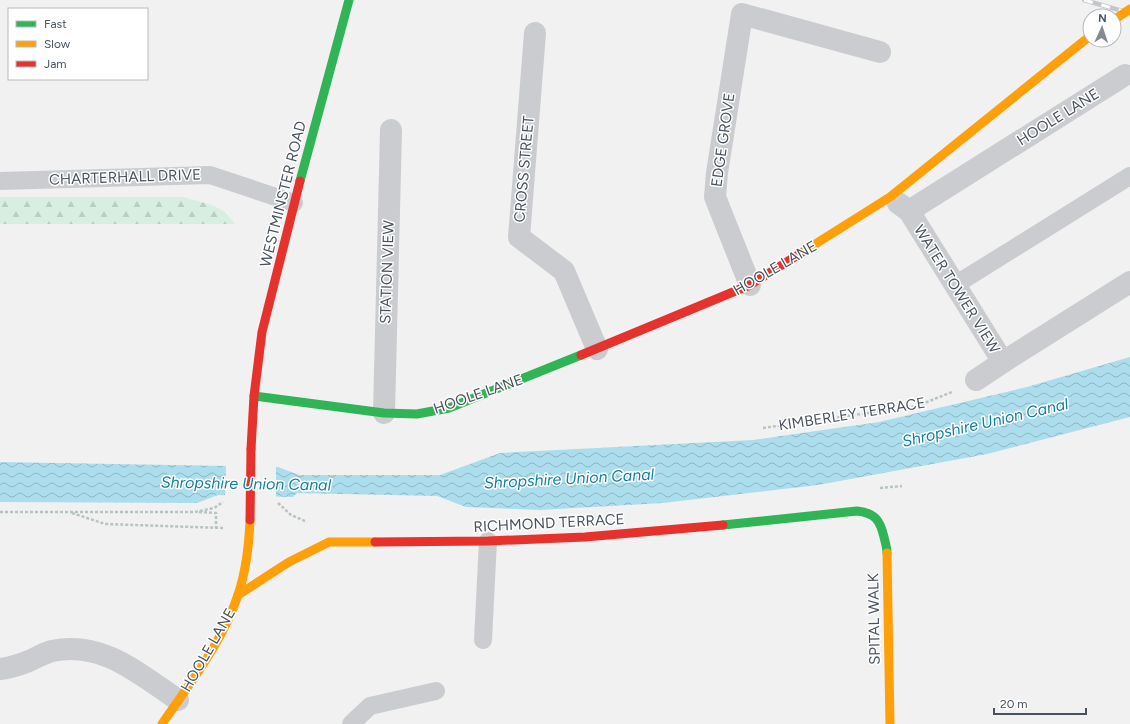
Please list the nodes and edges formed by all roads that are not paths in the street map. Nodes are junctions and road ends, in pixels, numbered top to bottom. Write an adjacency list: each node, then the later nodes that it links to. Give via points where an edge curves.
1 (349, 0): 11 (street, WESTMINSTER ROAD)
2 (742, 7): 5 (street, EDGE GROVE); 14 (street, EDGE GROVE, via 715,198)
3 (535, 33): 16 (street, CROSS STREET, via 519,237 564,272)
4 (1082, 41): 10 (street, HOOLE LANE)
5 (880, 52)
6 (1125, 75): 12 (street, HOOLE LANE)
7 (391, 130): 20 (street, STATION VIEW)
8 (1130, 176): 15 (lane)
9 (0, 181): 11 (lane, CHARTERHALL DRIVE, via 210,175)
10 (890, 198): 12 (street); 14 (street, HOOLE LANE)
11 (294, 203): 19 (street, WESTMINSTER ROAD, via 262,332)
12 (909, 211): 15 (street, WATER TOWER VIEW)
13 (1130, 282): 17 (street, WATER TOWER VIEW)
14 (750, 285): 16 (street, HOOLE LANE)
15 (955, 285): 17 (street, WATER TOWER VIEW)
16 (597, 350): 20 (street, HOOLE LANE, via 449,408 417,414)
17 (1003, 362): 18 (street)
18 (976, 380)
19 (254, 396): 20 (street, HOOLE LANE); 23 (street, HOOLE LANE, bridge, via 250,524 246,563)
20 (384, 413)
21 (874, 516): 22 (street, RICHMOND TERRACE, via 866,512 834,512 585,537); 30 (street, SPITAL WALK, via 881,526 887,549)
22 (488, 541): 23 (street, RICHMOND TERRACE, via 330,542 289,562); 24 (lane)
23 (238, 595): 27 (street, HOOLE LANE, via 229,618 212,648)
24 (483, 640)
25 (0, 669): 27 (street, via 14,667 50,652 86,649 103,654 130,668)
26 (436, 691): 29 (lane, via 370,706)
27 (178, 700): 28 (street, HOOLE LANE)
28 (162, 724)
29 (351, 724)
30 (890, 724)

